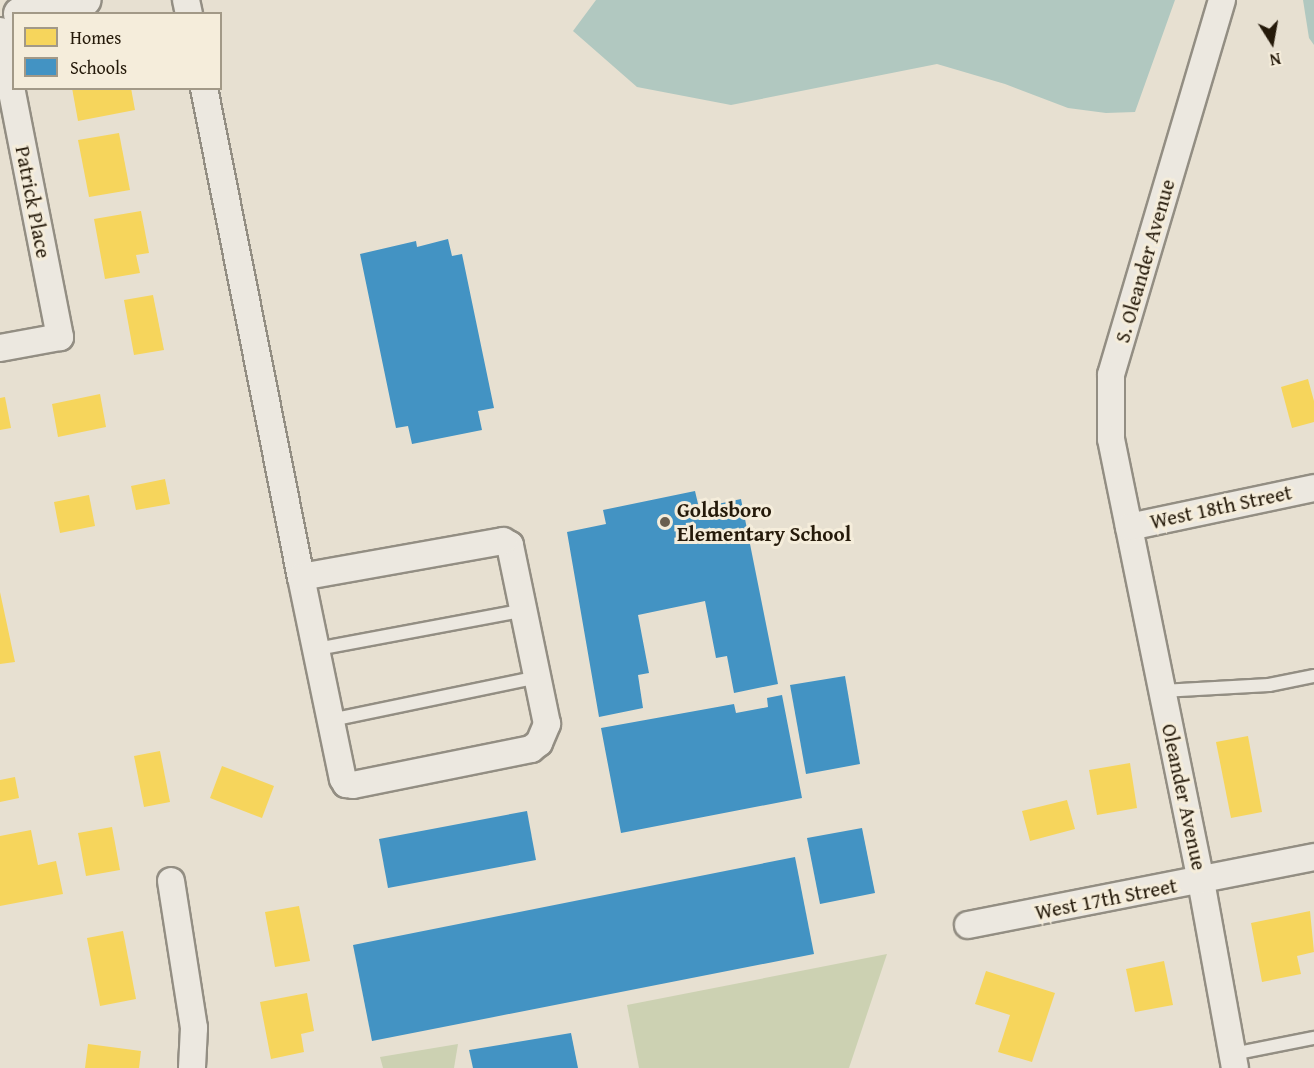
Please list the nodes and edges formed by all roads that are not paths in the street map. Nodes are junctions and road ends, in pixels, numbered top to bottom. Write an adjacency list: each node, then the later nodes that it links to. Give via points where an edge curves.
1 (84, 0): 3 (street)
2 (1222, 0): 8 (street, S. Oleander Avenue, via 1111,375 1111,439)
3 (29, 12)
4 (0, 31): 6 (street, Patrick Place, via 60,337)
5 (204, 90): 9 (street)
6 (0, 348)
7 (1314, 488): 8 (street, West 18th Street)
8 (1129, 527): 14 (street, Oleander Avenue)
9 (301, 577): 10 (street, via 503,541 513,553); 11 (street)
10 (525, 610): 11 (lane); 13 (street)
11 (317, 649): 15 (street)
12 (1314, 676): 14 (lane, via 1269,685)
13 (538, 677): 15 (lane); 15 (street, via 547,724 545,734 531,750 346,784)
14 (1162, 691): 18 (street, Oleander Avenue)
15 (331, 720)
16 (1314, 857): 18 (street, West 17th Street)
17 (171, 881): 22 (street, via 194,1028)
18 (1201, 881): 19 (street, West 17th Street); 21 (street, Oleander Avenue)
19 (968, 925)
20 (1314, 1038): 21 (lane)
21 (1234, 1061)
22 (192, 1068)

